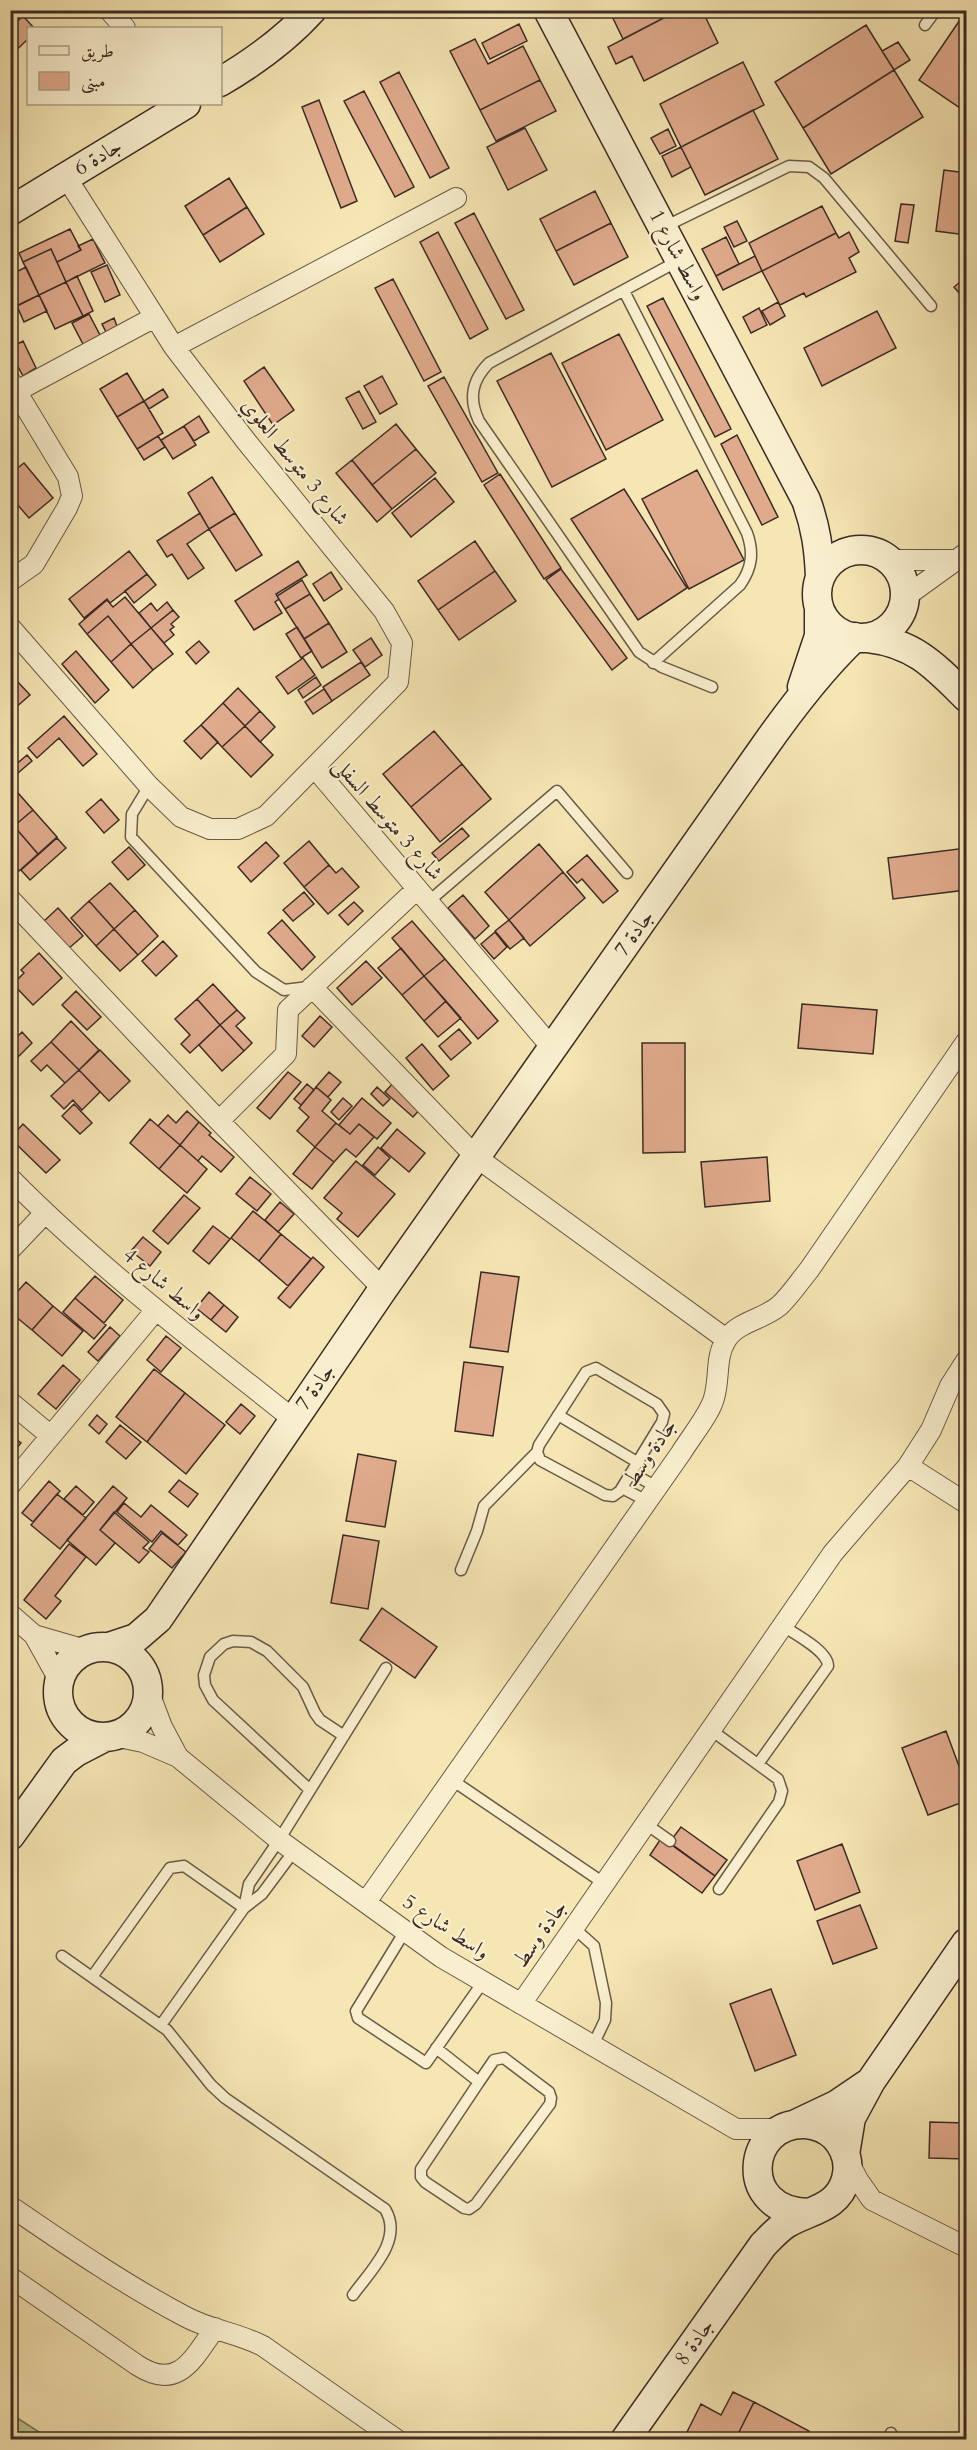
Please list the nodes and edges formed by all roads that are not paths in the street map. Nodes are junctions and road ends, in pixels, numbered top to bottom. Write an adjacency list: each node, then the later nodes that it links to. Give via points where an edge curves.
1 (109, 10): 6 (street)
2 (312, 10): 7 (main road, via 296,29)
3 (548, 10): 12 (main road, واسط شارع 1)
4 (936, 10): 5 (lane)
5 (925, 24)
6 (124, 27)
7 (222, 81)
8 (184, 105): 9 (main road, جادة 6)
9 (66, 177): 11 (main road, جادة 6); 16 (street, شارع 3 متوسط العلوي)
10 (456, 198): 17 (street)
11 (10, 211)
12 (663, 228): 13 (main road, واسط شارع 1); 15 (lane, via 789,166 809,167 824,178)
13 (681, 260): 14 (lane); 19 (main road, واسط شارع 1)
14 (624, 291): 29 (lane, via 747,533 752,555 751,566 740,585); 29 (lane, via 489,363 480,372 472,396 479,421 634,645)
15 (931, 306)
16 (153, 318): 17 (street, شارع 3 متوسط العلوي); 18 (street)
17 (174, 347): 34 (street, شارع 3 متوسط العلوي, via 384,611 402,643 398,682)
18 (14, 386): 24 (street, via 68,477 72,496 34,564)
19 (806, 500): 20 (main road, واسط شارع 1); 23 (main road, واسط شارع 1, via 815,525)
20 (857, 550): 22 (main road, via 869,550); 23 (main road, via 834,559)
21 (961, 557): 22 (street); 25 (street)
22 (889, 560): 25 (main road, via 904,583)
23 (820, 578): 26 (main road)
24 (10, 580)
25 (904, 602): 28 (main road, via 890,627); 30 (main road, via 913,632)
26 (819, 607): 28 (main road, via 833,627); 33 (main road, جادة 7, via 819,636)
27 (10, 627): 35 (street, شارع 3 متوسط السفلى)
28 (862, 638): 30 (main road, via 897,643); 33 (main road, جادة 7, via 837,654)
29 (653, 663): 31 (lane)
30 (934, 666): 32 (main road)
31 (712, 687)
32 (966, 697)
33 (792, 708): 41 (main road, جادة 7)
34 (315, 768): 35 (street, شارع 3 متوسط السفلى, via 266,816 238,829 210,829 181,817); 37 (street, شارع 3 متوسط السفلى)
35 (149, 786): 39 (lane, via 132,814 130,837 256,972 284,990)
36 (627, 873): 37 (lane, via 557,791)
37 (423, 896): 39 (street); 41 (street, شارع 3 متوسط السفلى)
38 (10, 899): 42 (street)
39 (312, 987): 42 (street, via 288,1010 286,1054); 43 (street)
40 (966, 1042): 49 (street, via 809,1270 780,1305 738,1327)
41 (553, 1049): 43 (main road, جادة 7)
42 (219, 1121): 47 (street)
43 (476, 1157): 47 (main road, جادة 7); 49 (street)
44 (10, 1178): 45 (street, واسط شارع 4)
45 (45, 1213): 46 (street); 48 (street, واسط شارع 4)
46 (10, 1250)
47 (383, 1289): 53 (main road, جادة 7)
48 (155, 1311): 53 (street, واسط شارع 4); 54 (street)
49 (726, 1340): 61 (street, جادة وسط, via 718,1357 714,1401)
50 (966, 1361): 57 (street, جادة وسط)
51 (10, 1402): 54 (street)
52 (558, 1415): 55 (lane); 56 (lane); 56 (lane, via 589,1369 596,1368 663,1410 664,1418)
53 (294, 1419): 65 (main road, جادة 7)
54 (51, 1436): 59 (street)
55 (537, 1452): 60 (lane, via 544,1462 605,1495 613,1496); 63 (lane, via 484,1506)
56 (637, 1462): 58 (lane)
57 (908, 1466): 62 (street); 66 (street, جادة وسط, via 833,1553)
58 (631, 1473): 60 (lane); 61 (lane)
59 (10, 1485)
60 (622, 1488): 61 (lane)
61 (652, 1494): 79 (street, جادة وسط)
62 (966, 1503)
63 (461, 1570)
64 (10, 1614): 67 (street)
65 (158, 1619): 68 (main road, جادة 7, via 136,1638); 71 (main road, جادة 7, via 148,1649)
66 (783, 1626): 73 (street, جادة وسط); 77 (lane, via 823,1653 828,1666)
67 (34, 1635): 68 (street); 70 (street)
68 (97, 1649): 70 (main road, via 74,1657); 71 (main road, via 123,1652 136,1661)
69 (386, 1668): 74 (lane)
70 (59, 1680): 72 (main road, via 57,1696)
71 (146, 1683): 75 (main road, via 146,1705 139,1719 128,1730); 76 (street, واسط شارع 5)
72 (62, 1712): 75 (main road, via 72,1726 87,1735); 78 (main road, via 64,1743)
73 (711, 1731): 77 (lane); 81 (street, جادة وسط)
74 (344, 1736): 80 (lane); 80 (lane, via 320,1720 303,1687 259,1645 233,1641 210,1657 204,1675 213,1700)
75 (109, 1737): 76 (street, واسط شارع 5, via 143,1742); 78 (main road, via 76,1752)
76 (178, 1757): 84 (street, واسط شارع 5)
77 (758, 1764): 85 (lane, via 778,1779 782,1796)
78 (54, 1773): 82 (main road)
79 (452, 1780): 86 (lane); 87 (street, جادة وسط)
80 (310, 1790): 84 (lane)
81 (646, 1824): 83 (lane); 86 (street, جادة وسط)
82 (10, 1836)
83 (670, 1841)
84 (286, 1846): 87 (street, واسط شارع 5); 88 (lane, via 262,1894); 88 (lane, via 249,1884)
85 (720, 1881)
86 (605, 1884): 89 (street, جادة وسط)
87 (366, 1902): 90 (street, واسط شارع 5)
88 (244, 1908): 93 (lane, via 184,1866 174,1866); 96 (lane)
89 (574, 1928): 95 (street, جادة وسط); 97 (lane, via 594,1946 606,2003 605,2020)
90 (405, 1931): 94 (street, واسط شارع 5); 98 (lane, via 356,2011 358,2018 426,2063)
91 (966, 1942): 99 (main road)
92 (62, 1956): 93 (lane)
93 (92, 1977): 96 (lane)
94 (483, 1982): 95 (street, واسط شارع 5); 98 (lane)
95 (521, 2004): 97 (street, واسط شارع 5)
96 (161, 2025): 111 (lane, via 225,2098 385,2209 392,2225 389,2243)
97 (593, 2045): 102 (street, واسط شارع 5)
98 (436, 2048): 100 (lane)
99 (871, 2081): 101 (main road, via 836,2105); 103 (main road, via 851,2118)
100 (479, 2082): 100 (lane, via 494,2060 504,2058 549,2092 551,2098 469,2209 425,2182 421,2169)
101 (788, 2126): 102 (street); 103 (main road, via 815,2125 829,2132); 104 (main road, via 765,2144 759,2158)
102 (736, 2129): 104 (street)
103 (846, 2155): 105 (street); 107 (main road, via 848,2171 844,2186 833,2202)
104 (762, 2186): 107 (main road, via 778,2207 793,2213); 108 (main road)
105 (872, 2200): 107 (street, via 848,2201); 109 (street)
106 (10, 2206): 112 (street, via 123,2280 188,2318)
107 (814, 2212): 108 (main road, جادة 8, via 785,2224)
108 (763, 2245): 114 (main road, جادة 8)
109 (966, 2247)
110 (10, 2277): 112 (street, via 155,2374 165,2376 185,2369)
111 (353, 2295)
112 (215, 2328): 113 (street, via 263,2346)
113 (397, 2439)
114 (626, 2439)

